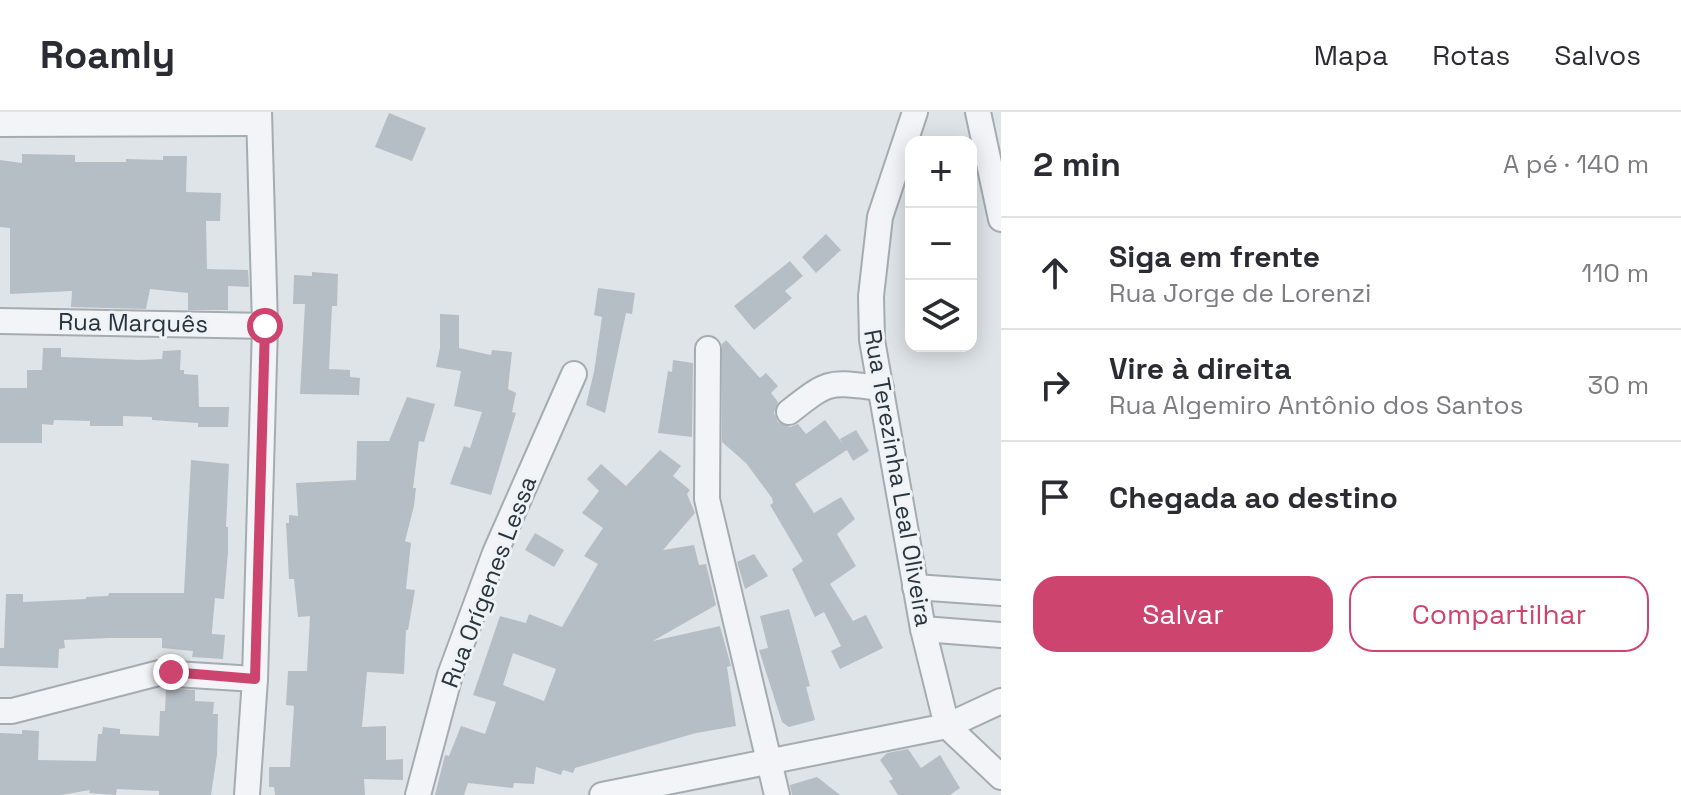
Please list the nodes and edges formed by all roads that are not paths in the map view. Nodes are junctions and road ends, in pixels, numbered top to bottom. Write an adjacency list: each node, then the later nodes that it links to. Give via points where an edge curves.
1 (915, 112): 10 (street, Rua Terezinha Leal Oliveira, via 880,217 871,296)
2 (978, 112): 5 (street)
3 (259, 117): 4 (street); 7 (street)
4 (0, 124)
5 (1001, 219)
6 (0, 321): 7 (street, Rua Marquês)
7 (265, 326): 16 (street)
8 (708, 349): 20 (street, via 707,499)
9 (574, 374): 23 (street, Rua Orígenes Lessa, via 495,553 455,662)
10 (881, 388): 11 (street, via 834,383 817,389); 12 (street, Rua Terezinha Leal Oliveira)
11 (789, 412)
12 (915, 587): 13 (street); 14 (street, Rua Terezinha Leal Oliveira)
13 (1001, 593)
14 (923, 629): 15 (street); 19 (street, Rua Terezinha Leal Oliveira)
15 (1001, 635)
16 (255, 679): 18 (street, via 159,673); 22 (street)
17 (1001, 701): 19 (street)
18 (0, 711)
19 (947, 726): 20 (street); 21 (street)
20 (769, 760): 24 (street); 25 (street)
21 (1001, 777)
22 (247, 795)
23 (418, 795)
24 (602, 795)
25 (777, 795)

